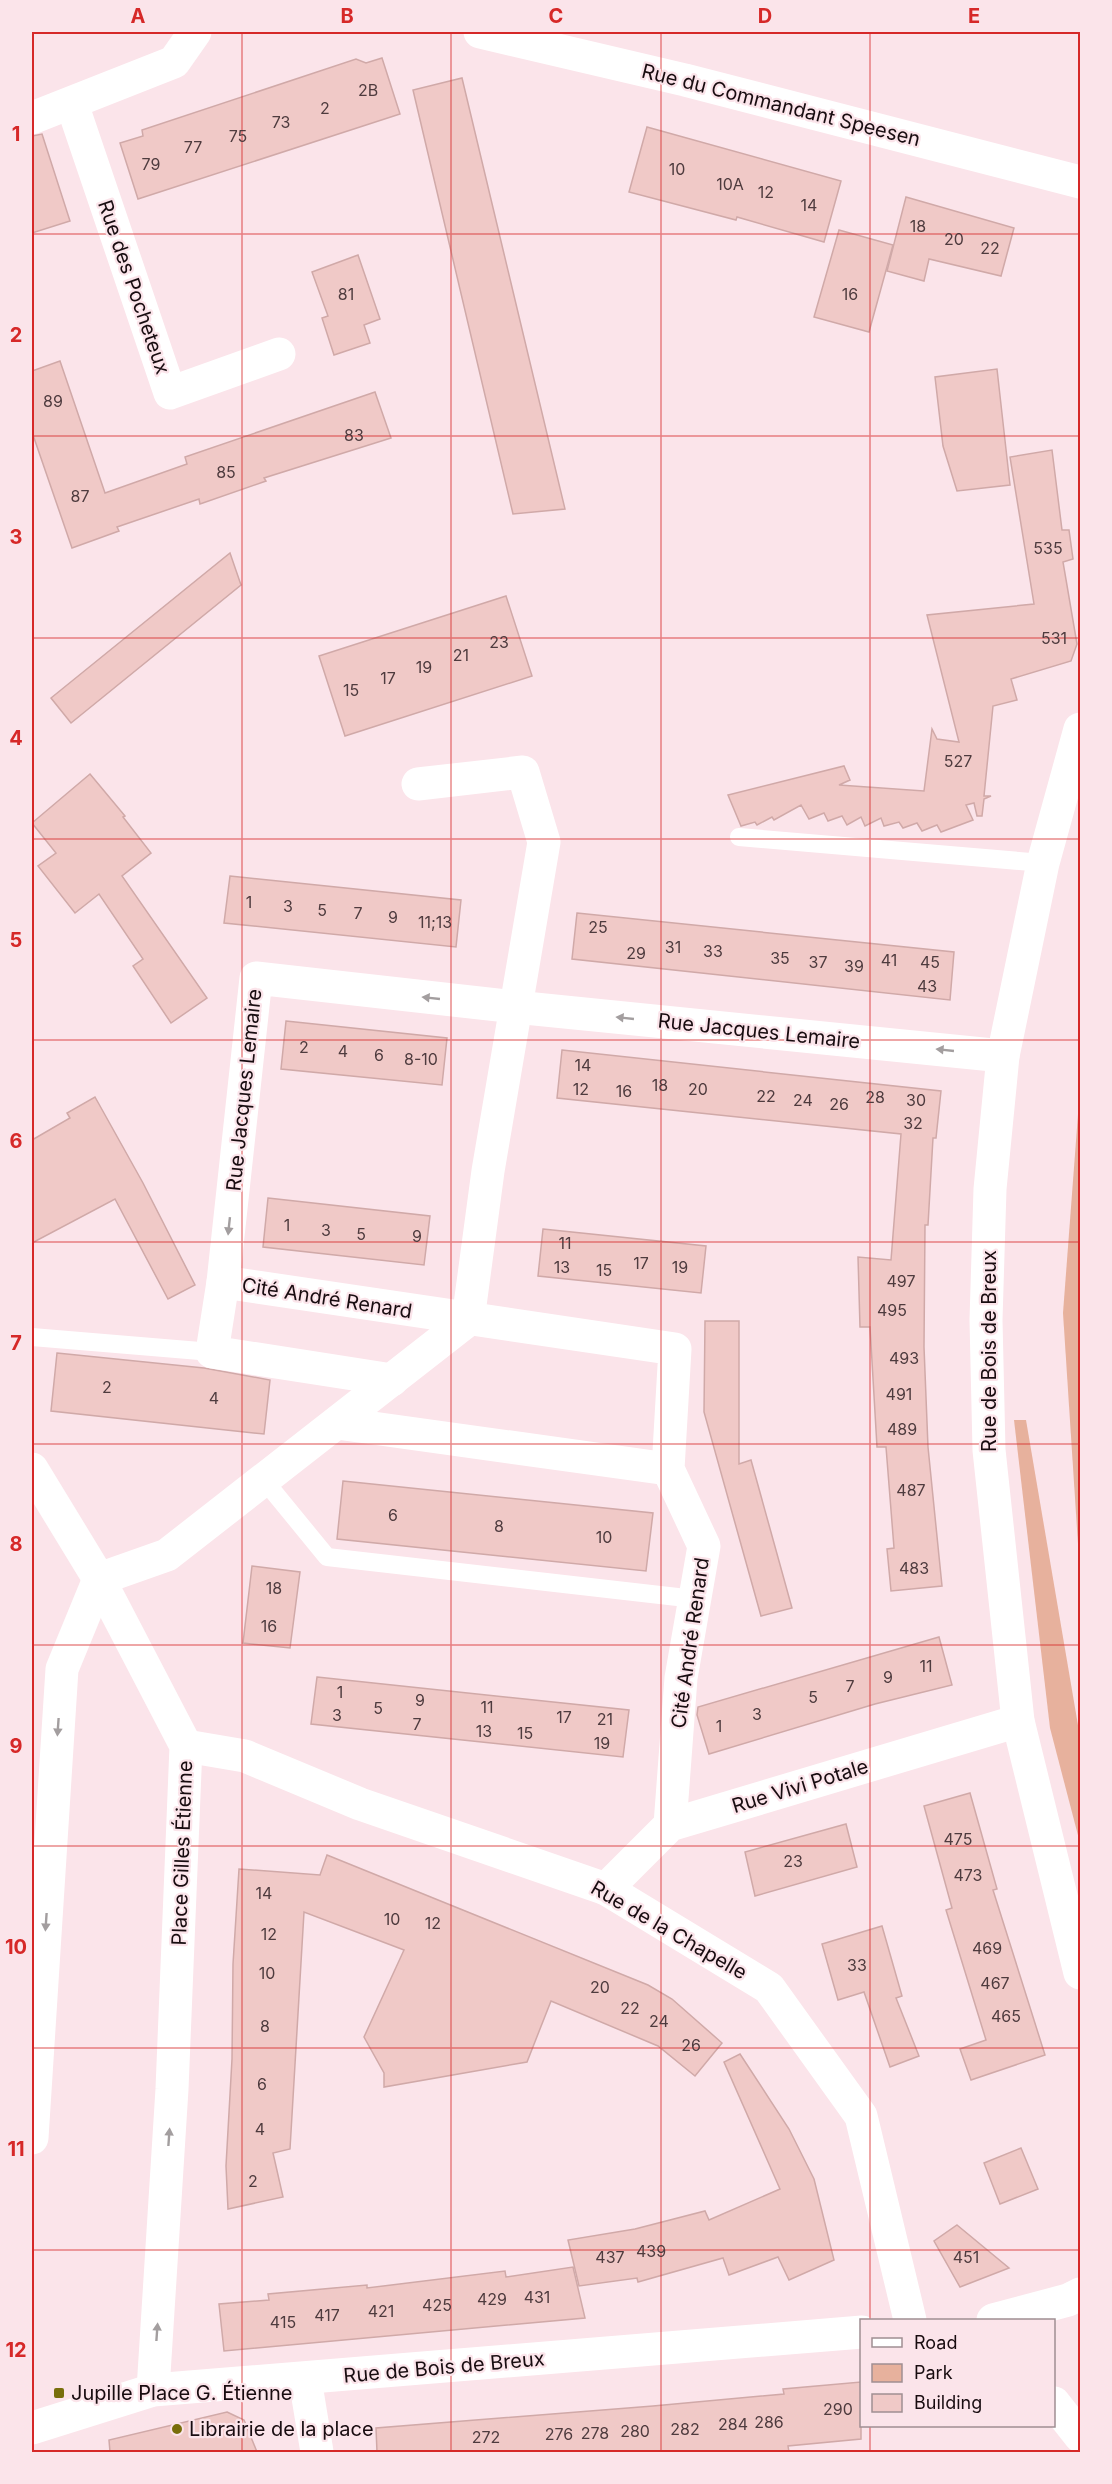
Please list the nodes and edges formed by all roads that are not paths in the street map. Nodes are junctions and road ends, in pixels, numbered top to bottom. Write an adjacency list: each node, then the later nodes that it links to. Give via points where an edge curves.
1 (195, 32): 3 (street, via 174,62)
2 (480, 32): 5 (street, Rue du Commandant Speesen, via 685,80)
3 (72, 104): 4 (street); 6 (street, Rue des Pocheteux, via 170,393)
4 (32, 118)
5 (1080, 182)
6 (279, 354)
7 (1080, 729): 10 (street, Rue de Bois de Breux)
8 (418, 784): 11 (street, via 523,772 544,842)
9 (739, 837): 10 (lane)
10 (1043, 863): 12 (street, Rue de Bois de Breux)
11 (515, 1007): 12 (street, Rue Jacques Lemaire, one-way to 11); 13 (street, Rue Jacques Lemaire, one-way to 13, via 256,978); 14 (street)
12 (1003, 1056): 24 (street, Rue de Bois de Breux, via 990,1189 988,1438)
13 (223, 1282): 14 (street, Cité André Renard); 16 (street, Cité André Renard)
14 (468, 1320): 17 (street); 20 (street, Cité André Renard, via 675,1349)
15 (32, 1337): 16 (lane)
16 (212, 1352): 17 (street)
17 (392, 1380): 18 (street)
18 (337, 1423): 20 (street); 21 (street)
19 (32, 1469): 22 (street)
20 (668, 1469): 23 (street, Cité André Renard, via 704,1546)
21 (264, 1480): 22 (street, via 167,1555); 23 (lane, via 327,1557)
22 (99, 1579): 25 (street, Place Gilles Étienne); 29 (street, one-way to 29, via 62,1669)
23 (695, 1599): 26 (street, Cité André Renard, via 681,1678)
24 (1018, 1721): 26 (street, Rue Vivi Potale); 28 (street, Rue de Bois de Breux)
25 (186, 1746): 27 (street, Rue de la Chapelle, via 245,1756 360,1804); 35 (street, Place Gilles Étienne, one-way to 25, via 172,2089)
26 (670, 1825): 27 (street, Rue Vivi Potale)
27 (606, 1890): 31 (street, Rue de la Chapelle, via 769,1988 861,2116)
28 (1080, 1973)
29 (32, 2138)
30 (1080, 2294): 32 (street)
31 (910, 2319)
32 (997, 2319)
33 (860, 2332): 34 (street, Rue de Bois de Breux)
34 (305, 2379): 35 (street, Rue de Bois de Breux); 39 (street)
35 (153, 2390): 37 (street, Rue de Bois de Breux)
36 (1055, 2405): 38 (street)
37 (32, 2428)
38 (1080, 2436)
39 (317, 2452)

